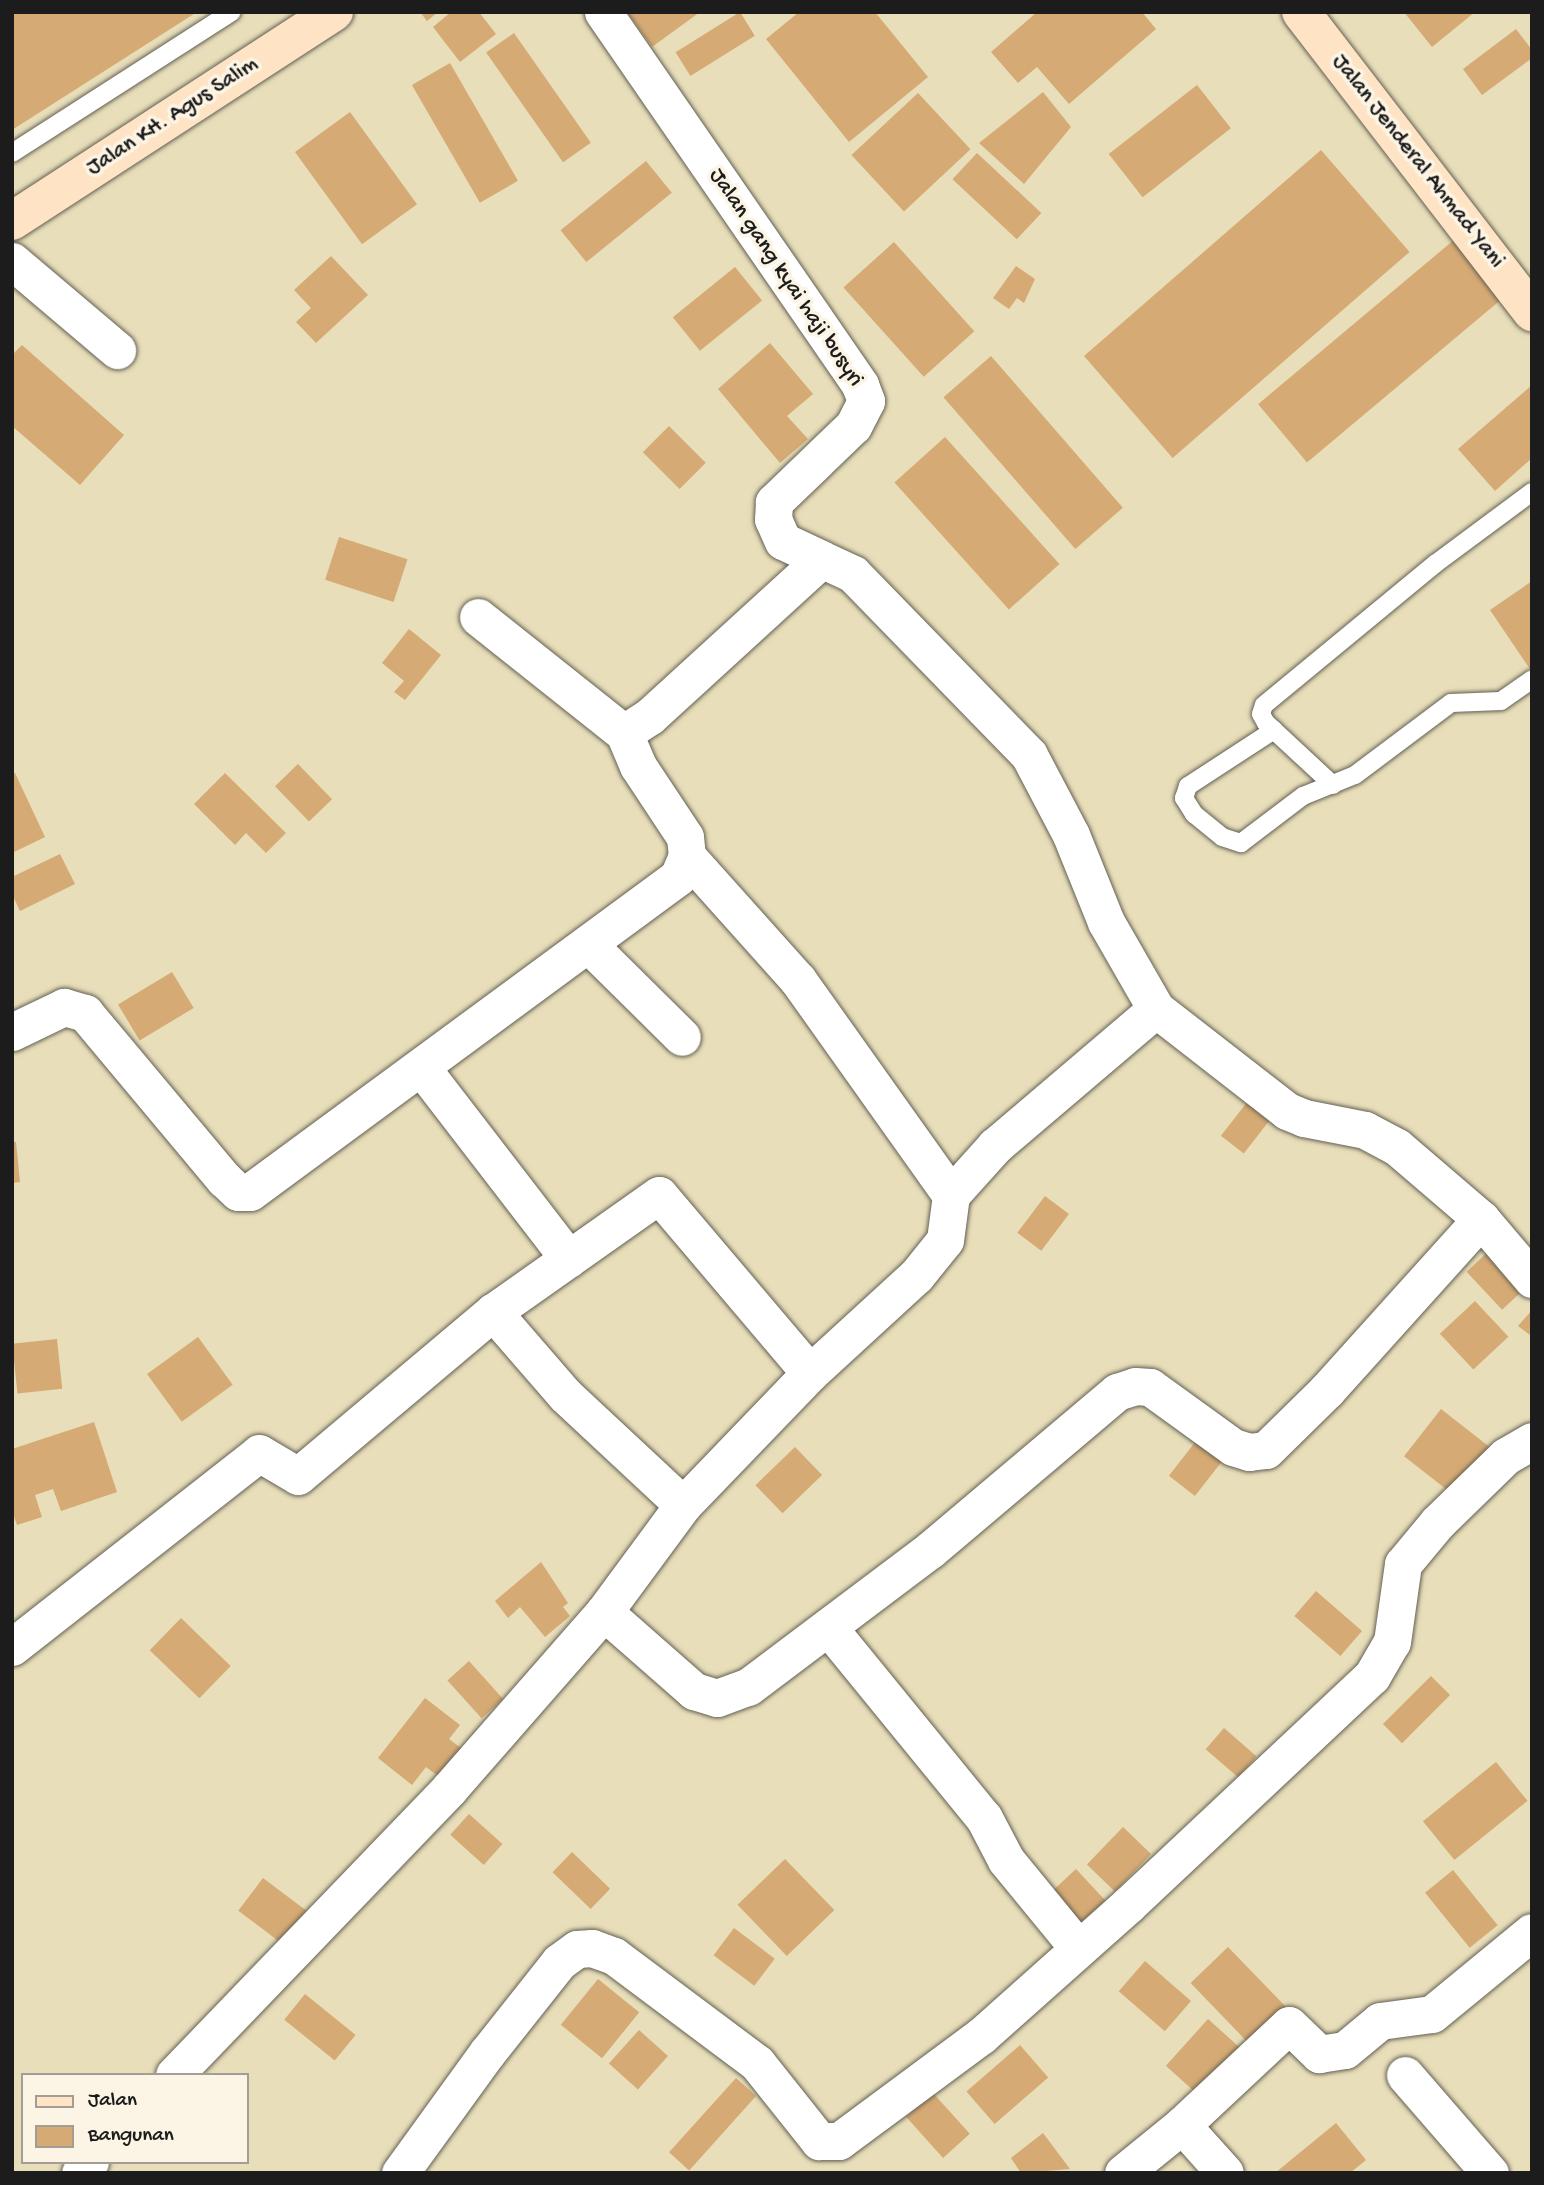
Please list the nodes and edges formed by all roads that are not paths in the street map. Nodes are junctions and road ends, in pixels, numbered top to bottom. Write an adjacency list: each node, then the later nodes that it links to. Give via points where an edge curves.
1 (232, 12): 5 (lane)
2 (334, 12): 6 (street, Jalan KH. Agus Salim)
3 (603, 12): 11 (street, Jalan gang kyai haji busyri, via 860,385 866,401 864,412 774,502 773,519 783,541)
4 (1301, 12): 8 (street, Jalan Jenderal Ahmad Yani)
5 (12, 153)
6 (12, 221)
7 (12, 261): 9 (street)
8 (1532, 312)
9 (117, 350)
10 (1532, 492): 14 (lane, via 1435,564 1264,705 1261,714)
11 (820, 561): 15 (street, via 650,716); 19 (street, Jalan gang kyai haji busyri, via 853,574 1028,755 1071,835 1106,922)
12 (478, 617): 15 (street)
13 (1532, 679): 16 (lane, via 1501,701 1451,702 1355,775)
14 (1274, 730): 16 (lane); 16 (lane, via 1188,786 1184,798 1194,814 1222,837 1241,843 1303,796)
15 (624, 733): 17 (street, via 638,766 685,837)
16 (1333, 785)
17 (687, 856): 18 (street, via 678,877); 23 (street, via 798,980)
18 (588, 944): 21 (street); 22 (street)
19 (1156, 1009): 23 (street, via 995,1146); 24 (street, Jalan gang kyai haji busyri, via 1287,1111 1381,1136)
20 (12, 1032): 22 (street, via 65,1007 85,1013 224,1179 244,1193)
21 (682, 1037)
22 (421, 1068): 25 (street)
23 (951, 1195): 28 (street, via 945,1240 916,1276)
24 (1481, 1219): 26 (street, Jalan gang kyai haji busyri); 32 (street, via 1327,1390 1266,1450 1248,1452 1233,1447 1150,1388 1135,1386 1117,1392 930,1550)
25 (569, 1259): 27 (street); 28 (street, via 659,1195)
26 (1531, 1276)
27 (493, 1312): 30 (street, via 565,1395); 33 (street, via 298,1476 258,1453)
28 (810, 1373): 30 (street)
29 (1532, 1441): 35 (street, via 1506,1456 1437,1523 1403,1564 1392,1642 1372,1676)
30 (684, 1505): 31 (street)
31 (604, 1612): 32 (street, via 694,1691 717,1698 748,1687); 36 (street, via 449,1789)
32 (828, 1627): 35 (street, via 984,1818 1006,1860)
33 (12, 1647)
34 (1532, 1932): 38 (street, via 1432,2014 1380,2021 1345,2050 1319,2054 1289,2025)
35 (1078, 1948): 39 (street, via 969,2045)
36 (176, 2073)
37 (1405, 2075): 43 (street)
38 (1182, 2124): 41 (street); 42 (street)
39 (819, 2157): 40 (street, via 757,2063 614,1956 592,1948 577,1949 559,1962)
40 (400, 2173)
41 (1123, 2173)
42 (1225, 2173)
43 (1490, 2173)

